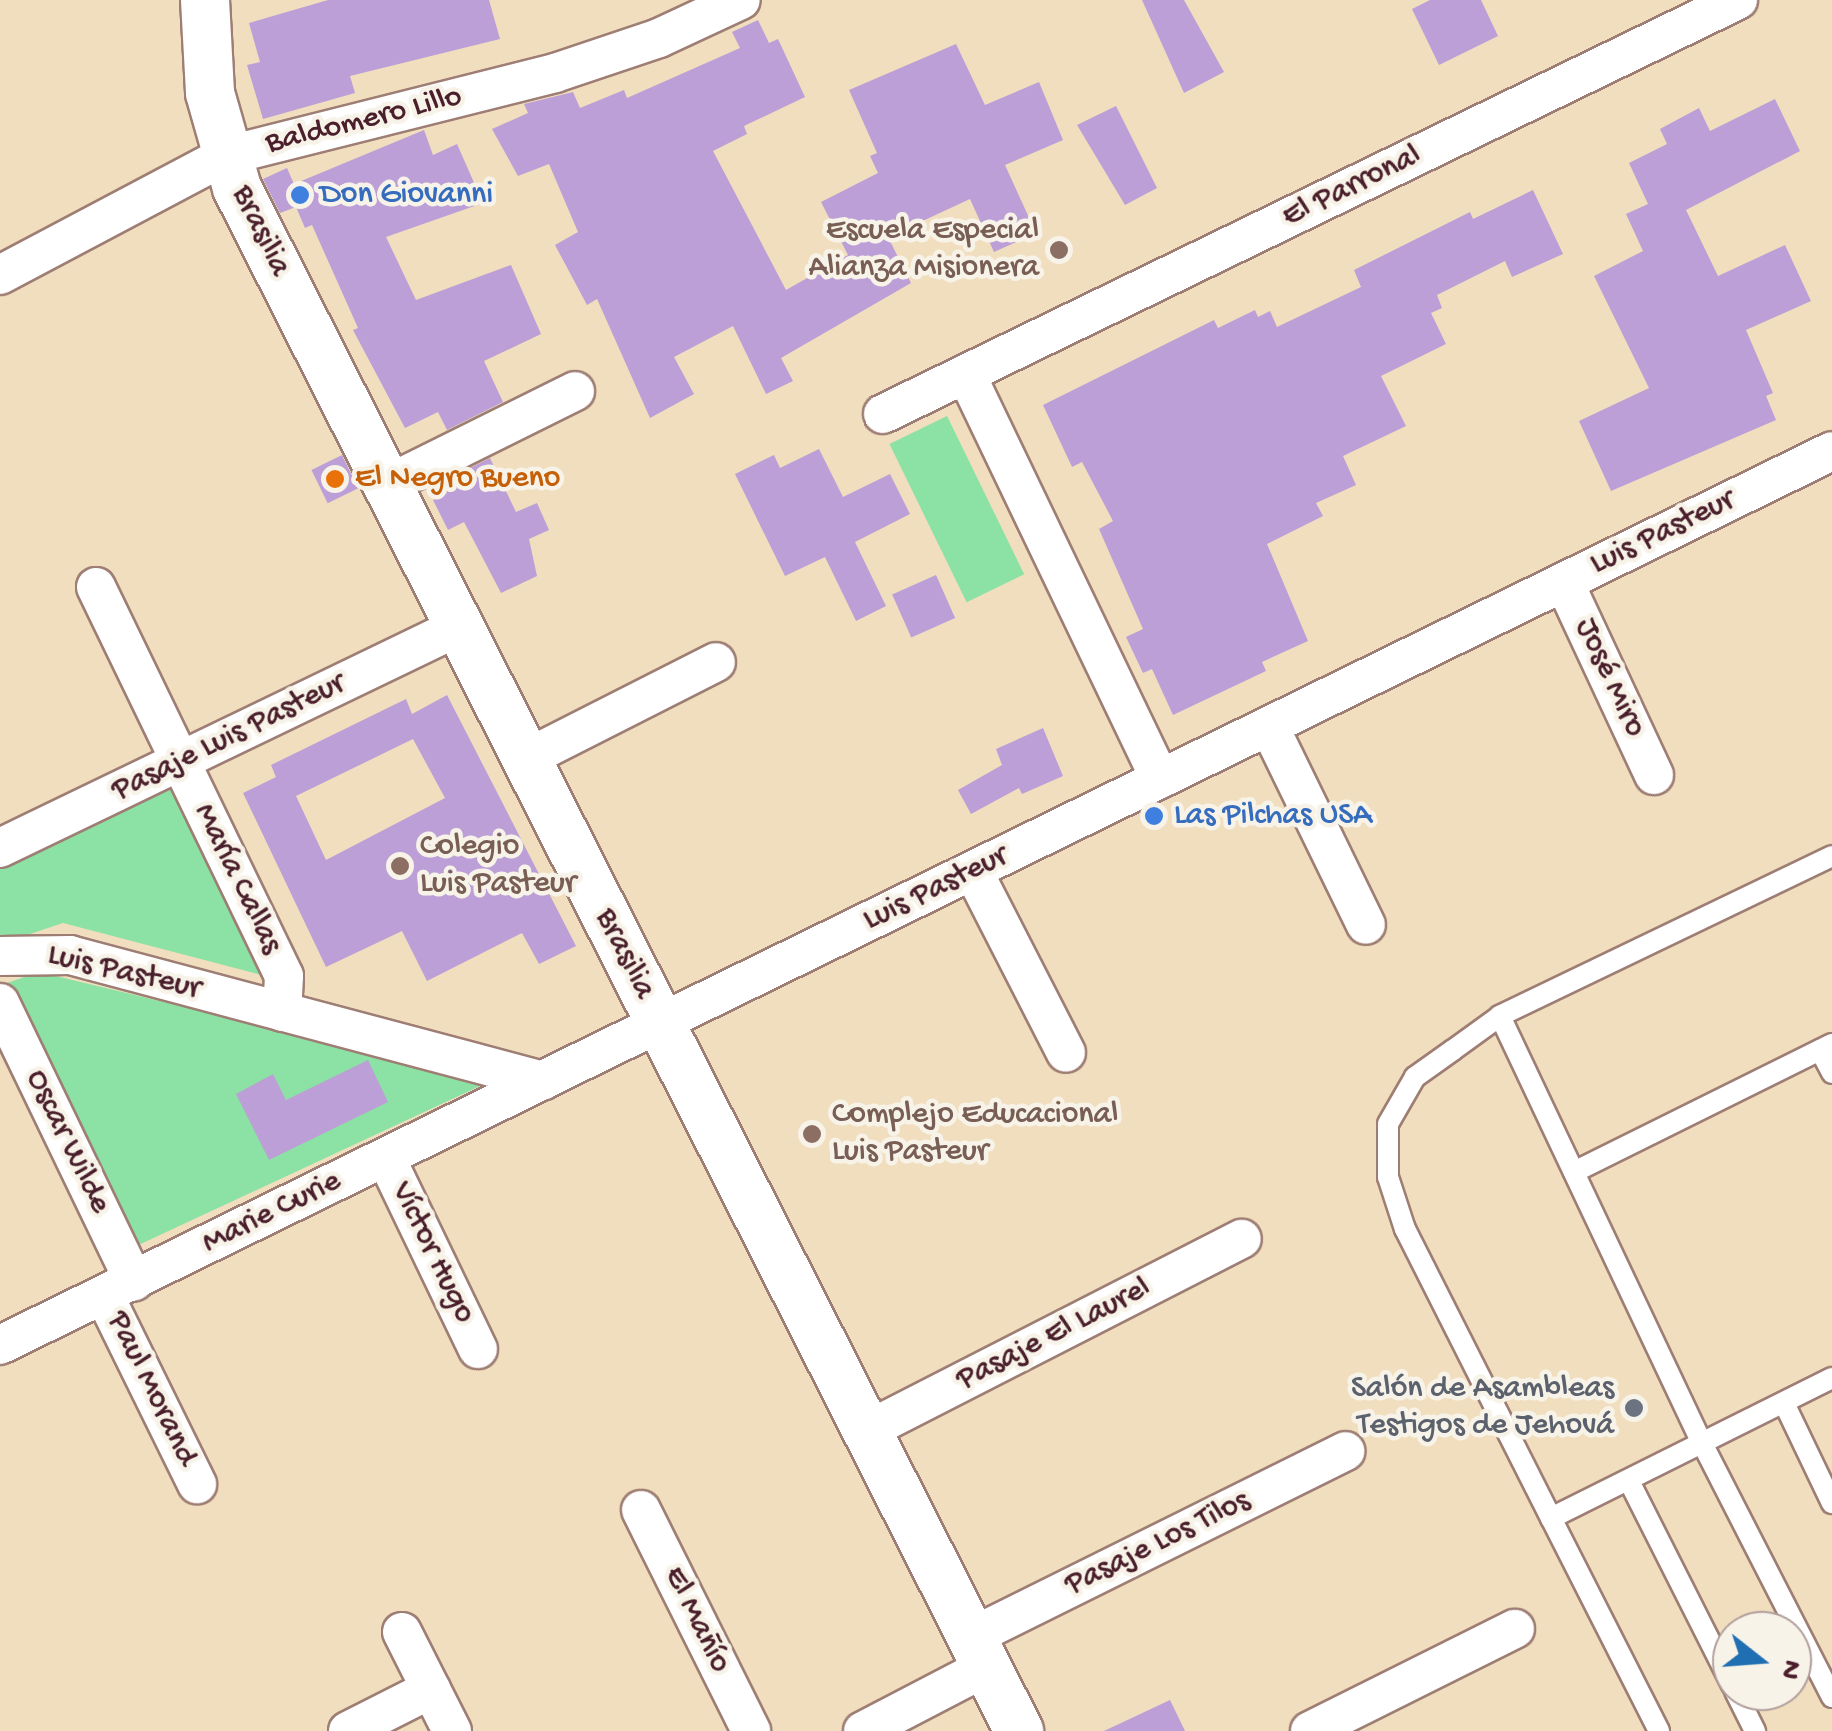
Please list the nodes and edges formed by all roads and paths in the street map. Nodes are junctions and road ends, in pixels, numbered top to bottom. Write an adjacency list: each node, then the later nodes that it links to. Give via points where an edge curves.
1 (205, 0): 4 (street, Brasilia, via 210,93)
2 (741, 0): 4 (street, Baldomero Lillo, via 574,68)
3 (1738, 0): 6 (street, El Parronal)
4 (225, 156): 5 (street, Baldomero Lillo); 10 (street, Brasilia)
5 (0, 275)
6 (966, 374): 8 (street, El Parronal); 19 (street)
7 (575, 391): 10 (street)
8 (883, 414)
9 (1832, 450): 11 (street, Luis Pasteur)
10 (386, 485): 13 (street, Brasilia)
11 (1564, 582): 15 (street, Luis Pasteur); 18 (street, José Miro)
12 (96, 587): 17 (street, María Callas)
13 (458, 627): 16 (street, Brasilia); 17 (street, Pasaje Luis Pasteur)
14 (716, 662): 16 (street)
15 (1269, 726): 19 (street, Luis Pasteur); 23 (street)
16 (525, 759): 28 (street, Brasilia)
17 (180, 761): 20 (street, Pasaje Luis Pasteur); 26 (street, María Callas, via 284,976)
18 (1654, 775)
19 (1160, 779): 22 (street, Luis Pasteur)
20 (0, 848)
21 (1832, 856): 27 (lane)
22 (974, 870): 28 (street, Luis Pasteur); 30 (street)
23 (1366, 925)
24 (0, 956): 26 (street, Luis Pasteur, via 70,955)
25 (0, 1003): 36 (street, Oscar Wilde)
26 (282, 1012): 32 (street, Luis Pasteur)
27 (1500, 1016): 34 (lane); 48 (lane, via 1416,1077 1388,1124 1388,1177 1405,1229)
28 (660, 1024): 32 (street, Luis Pasteur); 41 (street, Brasilia)
29 (1826, 1047): 31 (lane); 34 (lane)
30 (1066, 1052)
31 (1832, 1073)
32 (543, 1081): 33 (street, Marie Curie)
33 (386, 1158): 36 (street, Marie Curie); 38 (street, Víctor Hugo)
34 (1574, 1172): 42 (lane)
35 (1242, 1239): 41 (street, Pasaje El Laurel)
36 (119, 1288): 37 (street, Marie Curie); 45 (street, Paul Morand)
37 (0, 1345)
38 (478, 1349)
39 (1832, 1378): 40 (lane)
40 (1784, 1403): 42 (lane); 46 (lane)
41 (866, 1431): 52 (street, Brasilia)
42 (1703, 1445): 44 (lane); 54 (lane)
43 (1345, 1452): 52 (street, Pasaje Los Tilos)
44 (1629, 1481): 48 (lane); 51 (lane)
45 (197, 1484)
46 (1832, 1503)
47 (641, 1510): 57 (street, El Mañío)
48 (1551, 1518): 61 (lane)
49 (1514, 1629): 60 (street)
50 (402, 1632): 53 (street)
51 (1712, 1645)
52 (979, 1652): 58 (street, Pasaje Los Tilos); 59 (street, Brasilia)
53 (431, 1689): 55 (street); 56 (street)
54 (1832, 1696)
55 (348, 1731)
56 (452, 1731)
57 (751, 1731)
58 (863, 1731)
59 (1019, 1731)
60 (1310, 1731)
61 (1659, 1731)

